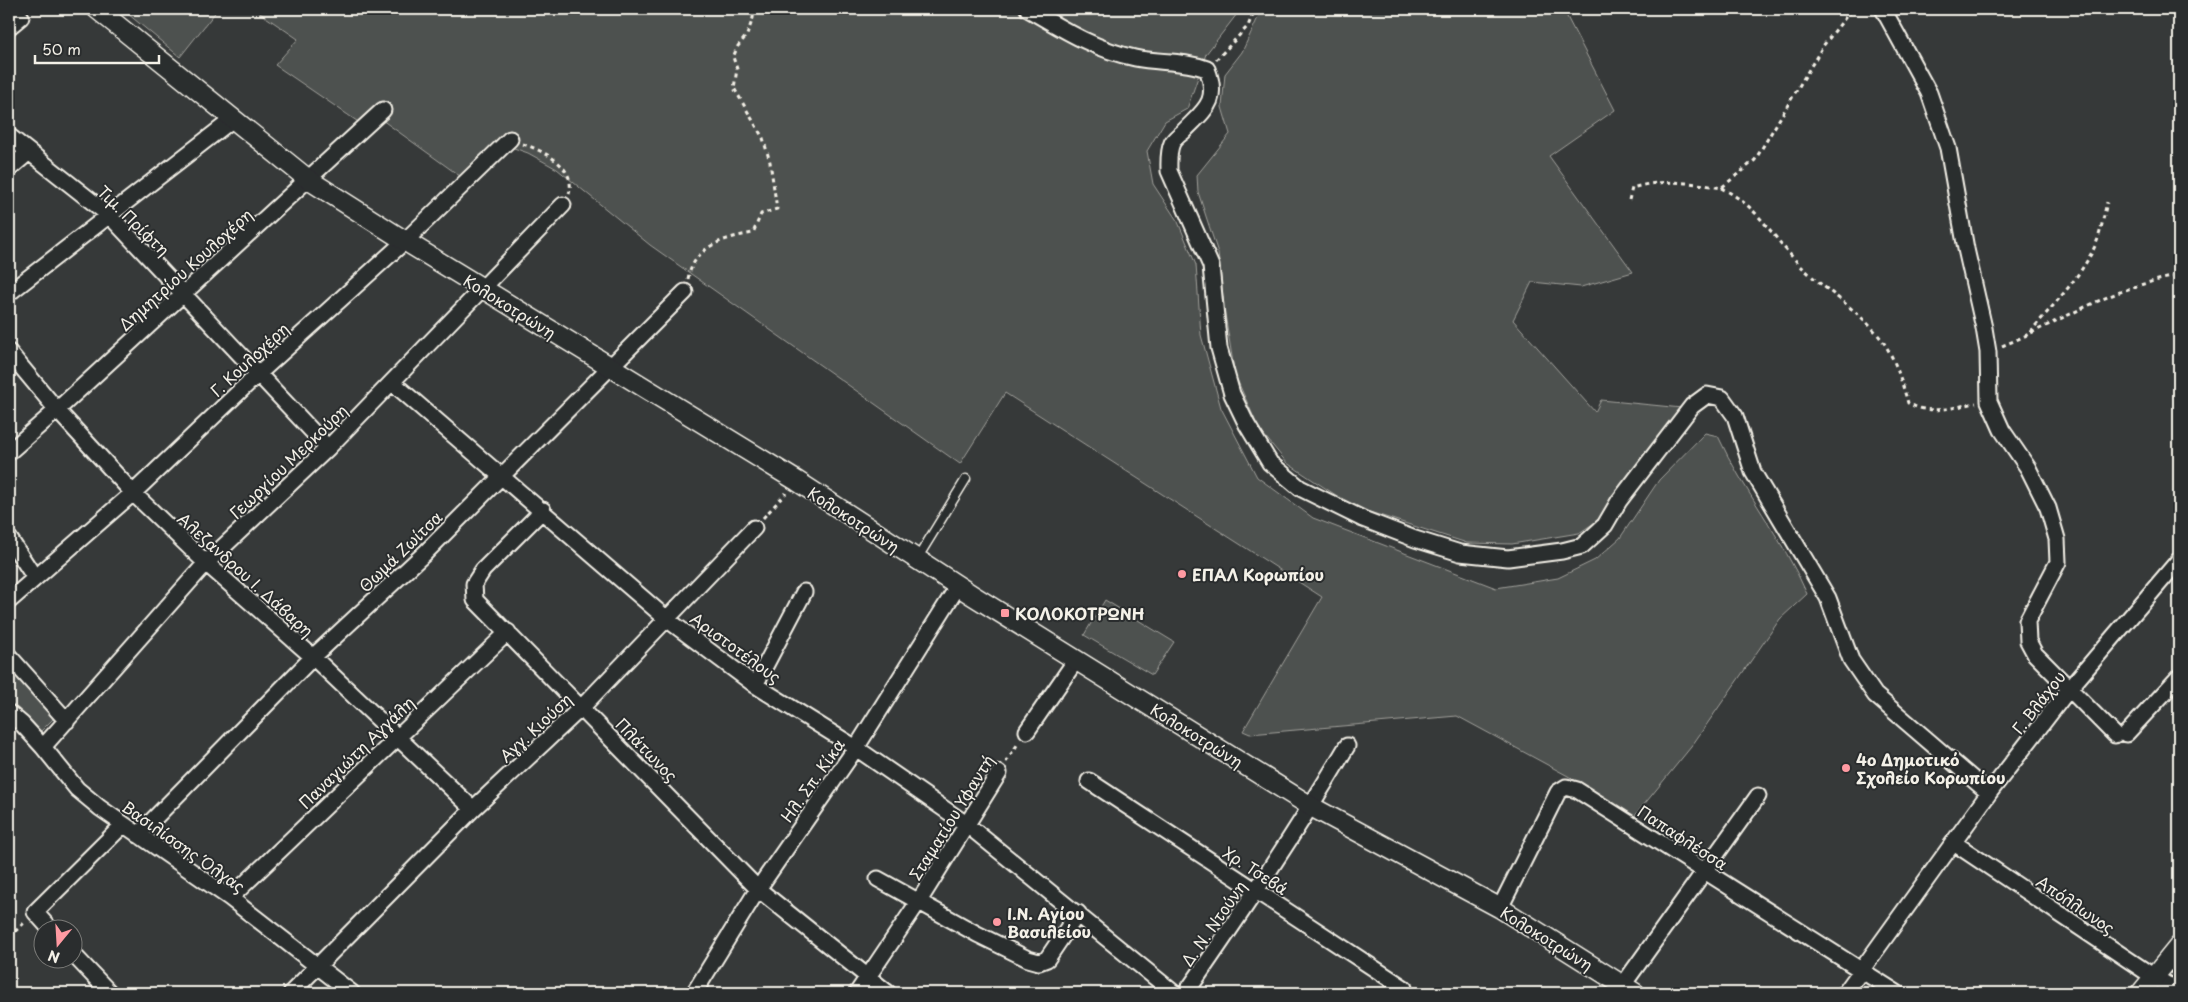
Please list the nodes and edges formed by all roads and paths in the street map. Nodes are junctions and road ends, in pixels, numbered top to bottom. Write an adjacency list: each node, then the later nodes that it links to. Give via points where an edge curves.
1 (97, 9): 11 (street, Κολοκοτρώνη)
2 (754, 9): 26 (path, via 747,35 734,57 737,69 734,88 763,138 777,209 761,214 754,233 713,244 699,253 690,270)
3 (1028, 9): 9 (street, via 1108,52)
4 (1254, 9): 9 (path, via 1248,26)
5 (1852, 9): 17 (path, via 1823,46 1755,160)
6 (1883, 9): 30 (street, via 1929,93 1948,148)
7 (21, 18): 8 (street)
8 (9, 27)
9 (1207, 69): 70 (street, via 1212,83 1211,98 1207,107 1172,142 1169,170 1211,266 1219,348 1232,394 1270,463 1300,488 1363,520 1460,553 1508,558 1562,551 1582,546 1605,524 1692,406 1707,395 1722,398 1735,416 1753,472 1828,598 1851,660 1875,695)
10 (383, 110): 16 (street, Δημητρίου Κουλοχέρη)
11 (233, 119): 16 (street, Κολοκοτρώνη); 21 (street)
12 (9, 136): 14 (street, Τιμ. Πρίφτη)
13 (510, 140): 20 (path, via 533,147 562,164 571,179 570,192); 22 (street, Γ. Κουλοχέρη)
14 (29, 152): 15 (street); 21 (street, Τιμ. Πρίφτη)
15 (9, 169)
16 (309, 180): 22 (street, Κολοκοτρώνη); 25 (street, Δημητρίου Κουλοχέρη)
17 (1721, 188): 18 (path, via 1665,181 1632,188); 34 (path, via 1750,206 1797,263 1862,318 1884,344 1898,370 1908,404 1932,411)
18 (1629, 200)
19 (2107, 202): 28 (path, via 2096,243 2086,262)
20 (563, 205): 24 (street, Γεωργίου Μερκούρη)
21 (109, 215): 25 (street, Τιμ. Πρίφτη); 27 (street)
22 (404, 241): 24 (street, Κολοκοτρώνη); 32 (street, Γ. Κουλοχέρη)
23 (2179, 276): 28 (path, via 2140,285)
24 (482, 289): 31 (street, Κολοκοτρώνη); 33 (street, Γεωργίου Μερκούρη)
25 (183, 292): 32 (street, Τιμ. Πρίφτη); 35 (street, Δημητρίου Κουλοχέρη)
26 (686, 292): 31 (street, Θωμά Ζωίτσα)
27 (9, 293)
28 (2030, 332): 30 (path)
29 (9, 352): 35 (street, Αλεζανδρου Ι. Δάβαρη)
30 (1988, 352): 34 (street)
31 (611, 368): 38 (street, Θωμά Ζωίτσα); 40 (street, Κολοκοτρώνη)
32 (258, 374): 36 (street, Τιμ. Πρίφτη); 41 (street, Γ. Κουλοχέρη)
33 (393, 383): 36 (street, Γεωργίου Μερκούρη); 38 (street, Αριστοτέλους)
34 (1989, 401): 59 (street, via 2002,430 2028,468 2048,508 2057,539 2058,562 2028,621 2028,641)
35 (57, 410): 37 (street, Δημητρίου Κουλοχέρη); 41 (street, Αλεζανδρου Ι. Δάβαρη)
36 (328, 448): 47 (street, Γεωργίου Μερκούρη)
37 (9, 452)
38 (502, 476): 42 (street, Αριστοτέλους); 55 (street, Θωμά Ζωίτσα)
39 (966, 479): 45 (lane)
40 (797, 481): 43 (path); 45 (street, Κολοκοτρώνη)
41 (133, 494): 47 (street, Αλεζανδρου Ι. Δάβαρη); 48 (street, Γ. Κουλοχέρη)
42 (543, 510): 52 (street, Αριστοτέλους); 53 (street, Πλάτωνος, via 483,570 474,584 475,600)
43 (754, 528): 52 (street, Αγγ. Κιούση)
44 (9, 538): 48 (street)
45 (917, 559): 49 (street, Κολοκοτρώνη)
46 (2179, 560): 59 (street, Γ. Βλάχου)
47 (206, 563): 55 (street, Αλεζανδρου Ι. Δάβαρη); 62 (street, Γεωργίου Μερκούρη)
48 (35, 578): 51 (street, Γ. Κουλοχέρη)
49 (958, 586): 56 (street, Κολοκοτρώνη); 67 (street, Ηλ. Σπ. Κίκα)
50 (804, 592): 58 (street)
51 (9, 601)
52 (668, 620): 58 (street, Αριστοτέλους); 60 (street, Αγγ. Κιούση)
53 (508, 632): 60 (street, Πλάτωνος); 64 (street, Παναγιώτη Αγγάλη)
54 (9, 656): 62 (street)
55 (313, 658): 64 (street, Αλεζανδρου Ι. Δάβαρη); 76 (street, Θωμά Ζωίτσα)
56 (1076, 660): 63 (street); 72 (street, Κολοκοτρώνη)
57 (2179, 677): 59 (street, via 2120,734)
58 (756, 685): 67 (street, Αριστοτέλους)
59 (2069, 690): 70 (street, Γ. Βλάχου)
60 (582, 707): 73 (street, Αγγ. Κιούση); 80 (street, Πλάτωνος)
61 (9, 714): 66 (street, Βασιλίσσης Όλγας)
62 (67, 720): 66 (street, Γεωργίου Μερκούρη)
63 (1027, 731): 68 (path, Σταματίου Υφαντή)
64 (397, 736): 73 (street, Αλεζανδρου Ι. Δάβαρη); 82 (street, Παναγιώτη Αγγάλη)
65 (1347, 746): 72 (street, Δ. Ν. Ντούνη)
66 (43, 747): 74 (street, Βασιλίσσης Όλγας, via 77,789)
67 (856, 748): 75 (street, Αριστοτέλους); 80 (street, Ηλ. Σπ. Κίκα)
68 (999, 773): 75 (street, Σταματίου Υφαντή)
69 (1089, 782): 81 (street, Χρ. Τσεβά)
70 (1989, 793): 77 (street, Γ. Βλάχου)
71 (1758, 796): 78 (street)
72 (1312, 807): 81 (street, Δ. Ν. Ντούνη); 84 (street, Κολοκοτρώνη)
73 (473, 809): 91 (street, Αγγ. Κιούση)
74 (123, 824): 76 (street, Βασιλίσσης Όλγας); 85 (street)
75 (966, 824): 83 (street, Σταματίου Υφαντή); 86 (street, Αριστοτέλους)
76 (138, 835): 82 (street, Βασιλίσσης Όλγας)
77 (1954, 843): 92 (street, Γ. Βλάχου); 94 (street, Απόλλωνος)
78 (1704, 871): 84 (street, Παπαφλέσσα, via 1577,790 1566,787 1558,792); 92 (street, Παπαφλέσσα); 96 (street)
79 (878, 879): 83 (street)
80 (758, 889): 93 (street, Πλάτωνος); 101 (street, Ηλ. Σπ. Κίκα)
81 (1257, 891): 95 (street, Χρ. Τσεβά); 105 (street, Δ. Ν. Ντούνη)
82 (230, 898): 91 (street, Βασιλίσσης Όλγας)
83 (919, 901): 86 (street, via 977,934 1040,962 1047,959); 93 (street, Σταματίου Υφαντή)
84 (1500, 908): 96 (street, Κολοκοτρώνη)
85 (35, 912): 87 (street); 88 (path)
86 (1078, 913): 104 (street, Αριστοτέλους)
87 (42, 920)
88 (9, 937)
89 (2179, 946): 94 (street)
90 (82, 964): 98 (street)
91 (319, 966): 99 (street, Αγγ. Κιούση); 100 (street, Βασιλίσσης Όλγας)
92 (1862, 970): 106 (street, Γ. Βλάχου); 107 (street, Παπαφλέσσα)
93 (868, 976): 102 (street, Σταματίου Υφαντή); 103 (street, Πλάτωνος)
94 (2154, 977): 97 (street, Απόλλωνος); 108 (street)
95 (1404, 988)
96 (1629, 989)
97 (2179, 992)
98 (110, 993)
99 (291, 993)
100 (352, 993)
101 (694, 993)
102 (857, 993)
103 (888, 993)
104 (1174, 993)
105 (1186, 993)
106 (1845, 993)
107 (1897, 993)
108 (2141, 993)

